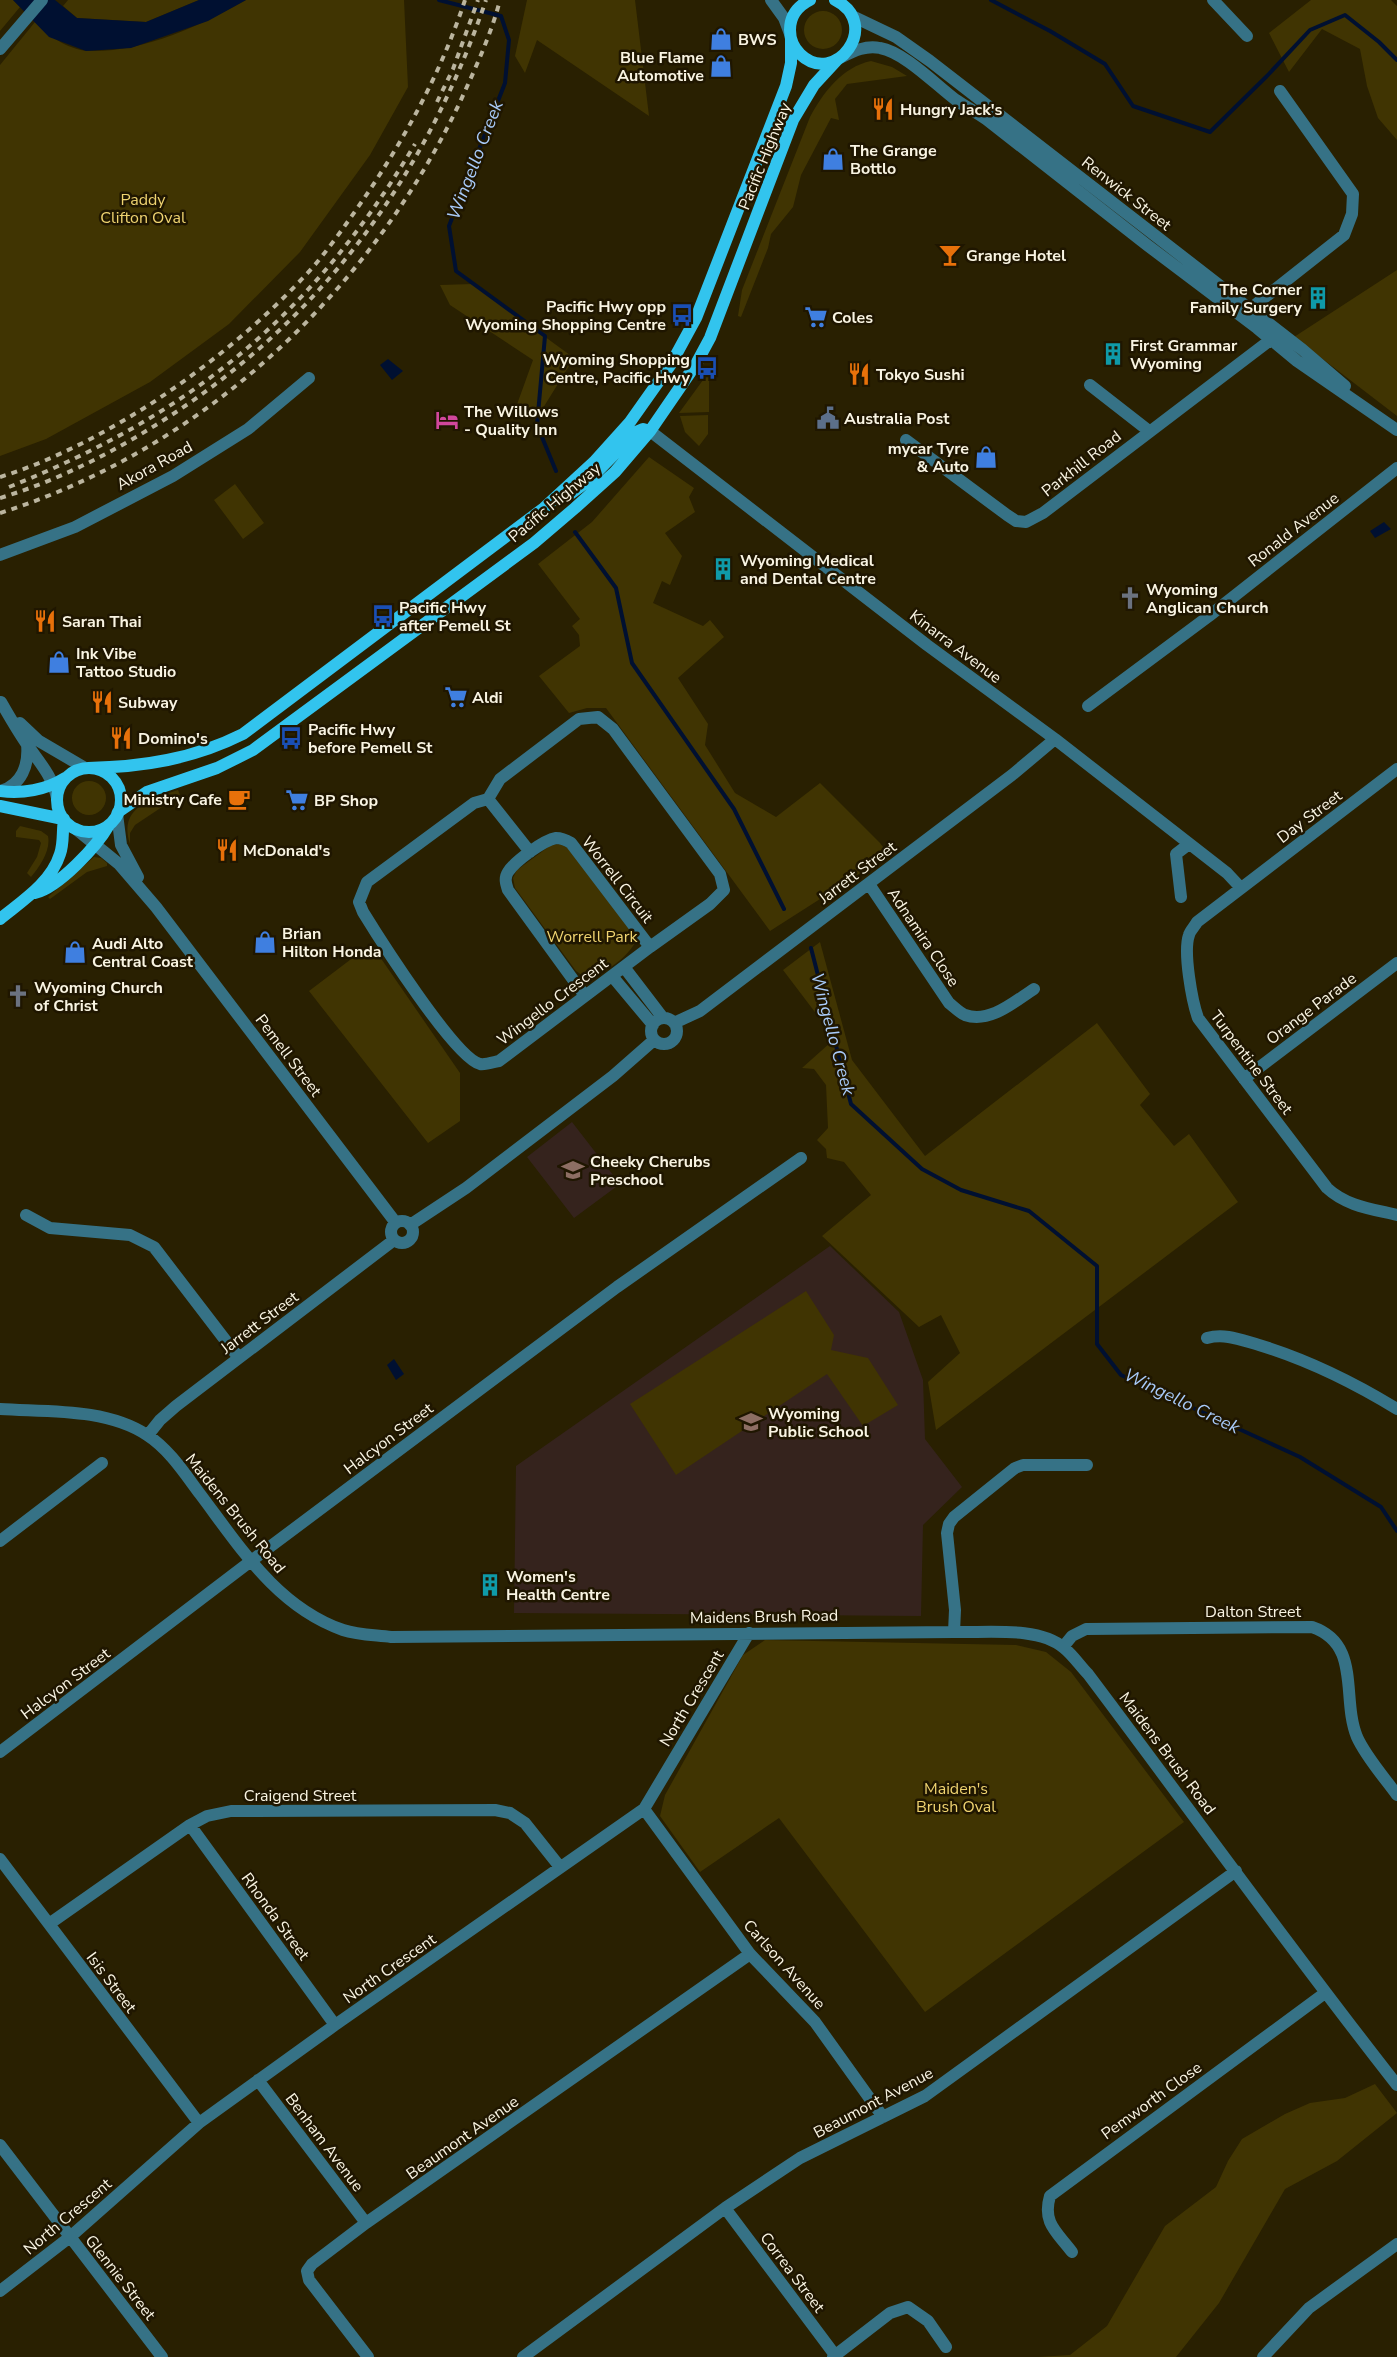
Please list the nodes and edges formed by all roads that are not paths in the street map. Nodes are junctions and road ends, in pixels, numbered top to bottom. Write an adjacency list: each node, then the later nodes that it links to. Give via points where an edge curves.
1 (42, 0): 10 (street)
2 (770, 0): 9 (street, via 784,18)
3 (809, 0): 9 (main road, Pacific Highway, via 794,14)
4 (835, 0): 7 (main road)
5 (856, 0): 7 (main road)
6 (1213, 0): 8 (street)
7 (852, 15): 11 (main road, Pacific Highway, via 854,39 850,49); 12 (street, Renwick Street, via 896,37)
8 (1247, 36)
9 (791, 37): 11 (main road, via 799,53 807,60 823,63); 27 (main road, Pacific Highway, via 789,74 782,98 707,294 683,344 659,383 624,429)
10 (0, 50)
11 (840, 58): 14 (street, Renwick Street, via 868,47 886,50); 23 (main road, Pacific Highway, via 814,85 797,113 710,338)
12 (930, 62): 14 (street, via 938,75 964,96); 15 (street, Renwick Street)
13 (1280, 91): 18 (street, via 1353,194 1352,214 1344,235)
14 (964, 105): 16 (street, Renwick Street)
15 (1014, 127): 16 (street, via 1045,158 1091,194); 17 (street, Renwick Street)
16 (1100, 209): 17 (street, via 1117,214); 18 (street, Renwick Street)
17 (1183, 257): 18 (street, Renwick Street)
18 (1246, 312): 19 (street, Renwick Street)
19 (1276, 337): 22 (street, Renwick Street, via 1311,372); 24 (street, Parkhill Road)
20 (309, 378): 28 (street, Akora Road, via 248,429 173,476 75,527)
21 (1090, 385): 24 (street)
22 (1397, 430)
23 (650, 431): 27 (main road, via 636,432 581,487); 31 (street, Kinarra Avenue, via 927,645); 41 (main road, Pacific Highway, via 615,472 534,543 253,750 217,768 147,792)
24 (1149, 431): 25 (street, Parkhill Road, via 1066,497 1026,522 1016,521)
25 (906, 440)
26 (1397, 468): 30 (street, Ronald Avenue, via 1209,616)
27 (544, 508): 33 (main road, Pacific Highway, via 243,734 213,748 167,761)
28 (0, 555)
29 (1, 701): 32 (street); 33 (street, via 39,741)
30 (1088, 706)
31 (1055, 739): 45 (street, Kinarra Avenue); 47 (street, Jarrett Street)
32 (27, 744): 36 (street); 37 (street, via 28,760 22,775 13,785)
33 (87, 768): 35 (main road); 41 (main road, via 104,772 115,782 120,797)
34 (1397, 769): 48 (street, Day Street)
35 (66, 777): 36 (main road); 38 (main road)
36 (54, 784): 37 (main road, via 30,790); 38 (street)
37 (0, 791)
38 (57, 798): 42 (main road)
39 (488, 799): 46 (street); 53 (street, Wingello Crescent, via 500,779 579,719 598,717 613,729 720,874 724,890 710,904); 58 (street, Wingello Crescent, via 474,803 368,882 359,902 363,912 415,992 465,1055 480,1064 499,1061)
40 (0, 806): 42 (main road)
41 (115, 816): 43 (main road, via 102,829); 44 (main road); 51 (street, Pemell Street, via 124,852)
42 (64, 819): 43 (main road); 49 (main road, via 59,858)
43 (76, 829): 44 (street, Pemell Street)
44 (96, 844): 49 (main road, via 57,882); 51 (street, Pemell Street, via 119,864)
45 (1189, 844): 48 (street, Kinarra Avenue); 50 (street, via 1176,854)
46 (530, 852): 53 (street, Worrell Circuit, via 555,838 564,838 571,843); 58 (street, Worrell Circuit, via 508,872 505,881 508,890)
47 (869, 884): 57 (street, Adnamira Close, via 949,1004 965,1015 983,1017 998,1012); 59 (street, Jarrett Street, via 700,1011)
48 (1241, 888): 61 (street, Turpentine Street, via 1197,922 1188,936 1188,953 1192,1002 1198,1018)
49 (32, 894): 52 (main road)
50 (1182, 897)
51 (156, 907): 65 (street, Pemell Street)
52 (0, 918)
53 (650, 946): 55 (street, Wingello Crescent)
54 (1397, 963): 61 (street, Orange Parade)
55 (624, 967): 56 (street, Wingello Crescent); 59 (street)
56 (612, 976): 58 (street, Wingello Crescent); 59 (street)
57 (1034, 989)
58 (585, 996)
59 (663, 1022): 60 (street, via 651,1031); 60 (street, via 676,1031 672,1041 665,1044)
60 (654, 1040): 66 (street, via 613,1076 510,1155)
61 (1244, 1079): 64 (street, Turpentine Street, via 1336,1197)
62 (801, 1158): 76 (street, Halcyon Street, via 617,1287)
63 (26, 1215): 69 (street, via 50,1228 130,1235 154,1247)
64 (1397, 1215)
65 (396, 1223): 66 (street); 67 (street, via 391,1231)
66 (410, 1224): 67 (street, via 413,1231 408,1241)
67 (394, 1240): 69 (street, Jarrett Street)
68 (1207, 1338): 71 (street, via 1226,1336 1287,1354 1348,1380)
69 (239, 1358): 72 (street, Jarrett Street, via 176,1406)
70 (0, 1409): 72 (street, Maidens Brush Road, via 92,1415 122,1423)
71 (1397, 1410)
72 (148, 1435): 76 (street, Maidens Brush Road, via 186,1474)
73 (102, 1463): 75 (street)
74 (1087, 1465): 78 (street, via 1023,1465 954,1517 947,1533 955,1610)
75 (0, 1541)
76 (251, 1561): 77 (street, Maidens Brush Road, via 286,1598 310,1616 344,1630 391,1638); 80 (street, Halcyon Street)
77 (749, 1632): 78 (street, Maidens Brush Road); 82 (street, North Crescent)
78 (954, 1632): 79 (street, Maidens Brush Road, via 1034,1634)
79 (1063, 1647): 81 (street, Dalton Street, via 1072,1636 1086,1629 1312,1627 1322,1630 1340,1647 1346,1661 1350,1718 1358,1739); 86 (street, Maidens Brush Road, via 1088,1674)
80 (0, 1752)
81 (1397, 1795)
82 (644, 1809): 85 (street, North Crescent); 88 (street, Carlson Avenue)
83 (190, 1825): 85 (street, Craigend Street, via 207,1816 231,1811 495,1810 510,1813 525,1823); 87 (street, Craigend Street); 90 (street, Rhonda Street)
84 (0, 1859): 87 (street, Isis Street)
85 (560, 1868): 90 (street, North Crescent)
86 (1236, 1871): 89 (street, Maidens Brush Road); 93 (street, Beaumont Avenue, via 925,2096)
87 (49, 1924): 94 (street, Isis Street)
88 (750, 1954): 93 (street, Carlson Avenue, via 815,2022); 97 (street, Beaumont Avenue)
89 (1325, 1994): 92 (street, Maidens Brush Road); 100 (street, Pemworth Close, via 1050,2196 1046,2210 1048,2220)
90 (335, 2025): 91 (street, North Crescent)
91 (258, 2080): 94 (street, North Crescent); 97 (street, Benham Avenue)
92 (1397, 2085)
93 (883, 2117): 96 (street, Beaumont Avenue, via 800,2158)
94 (199, 2124): 98 (street, North Crescent)
95 (0, 2145): 98 (street, Glennie Street)
96 (725, 2208): 103 (street, Correa Street); 106 (street, Beaumont Avenue)
97 (366, 2224): 105 (street, Beaumont Avenue, via 307,2271 309,2280)
98 (70, 2237): 101 (street, North Crescent); 104 (street, Glennie Street)
99 (1397, 2244): 107 (street, via 1309,2308)
100 (1072, 2252)
101 (0, 2291)
102 (946, 2347): 103 (street, via 928,2321 908,2307 890,2313)
103 (834, 2356)
104 (162, 2357)
105 (368, 2357)
106 (523, 2357)
107 (1264, 2357)

